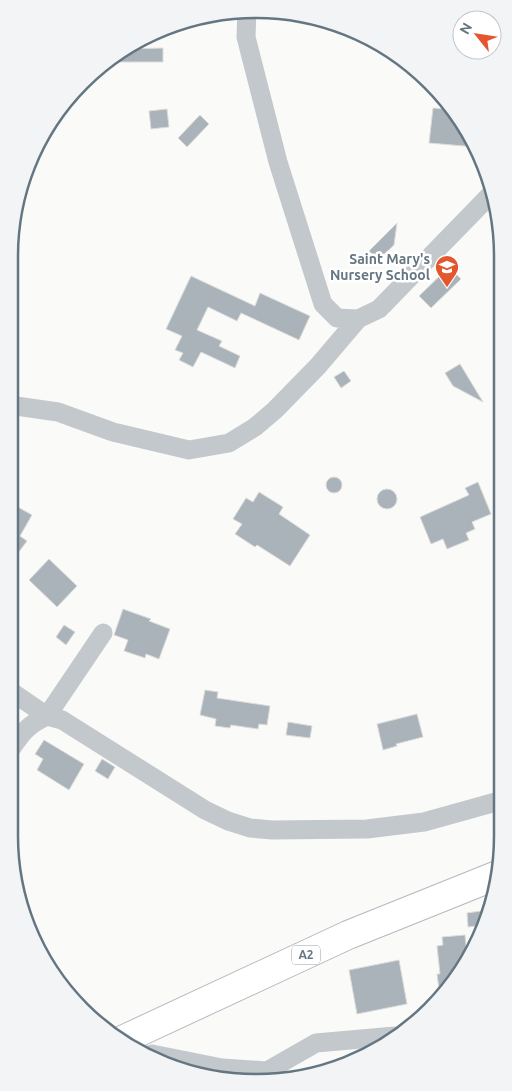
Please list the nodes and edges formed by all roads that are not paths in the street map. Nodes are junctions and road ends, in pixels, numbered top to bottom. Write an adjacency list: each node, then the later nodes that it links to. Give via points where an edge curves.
1 (247, 18): 3 (street, via 246,37 275,152 323,304 337,318)
2 (487, 197): 3 (street, via 379,309)
3 (358, 319): 4 (street, via 275,410 229,443 189,450 113,432 58,412)
4 (18, 406)
5 (103, 633): 7 (street)
6 (18, 696): 7 (street)
7 (47, 716): 8 (street, via 34,722); 9 (street, via 62,720 205,810 228,822 250,828 367,830 424,822)
8 (18, 738)
9 (494, 803)
10 (491, 878): 11 (highway, A2, via 348,935)
11 (129, 1037)
12 (383, 1037): 13 (street, via 316,1043 267,1071 222,1068)
13 (172, 1058)

